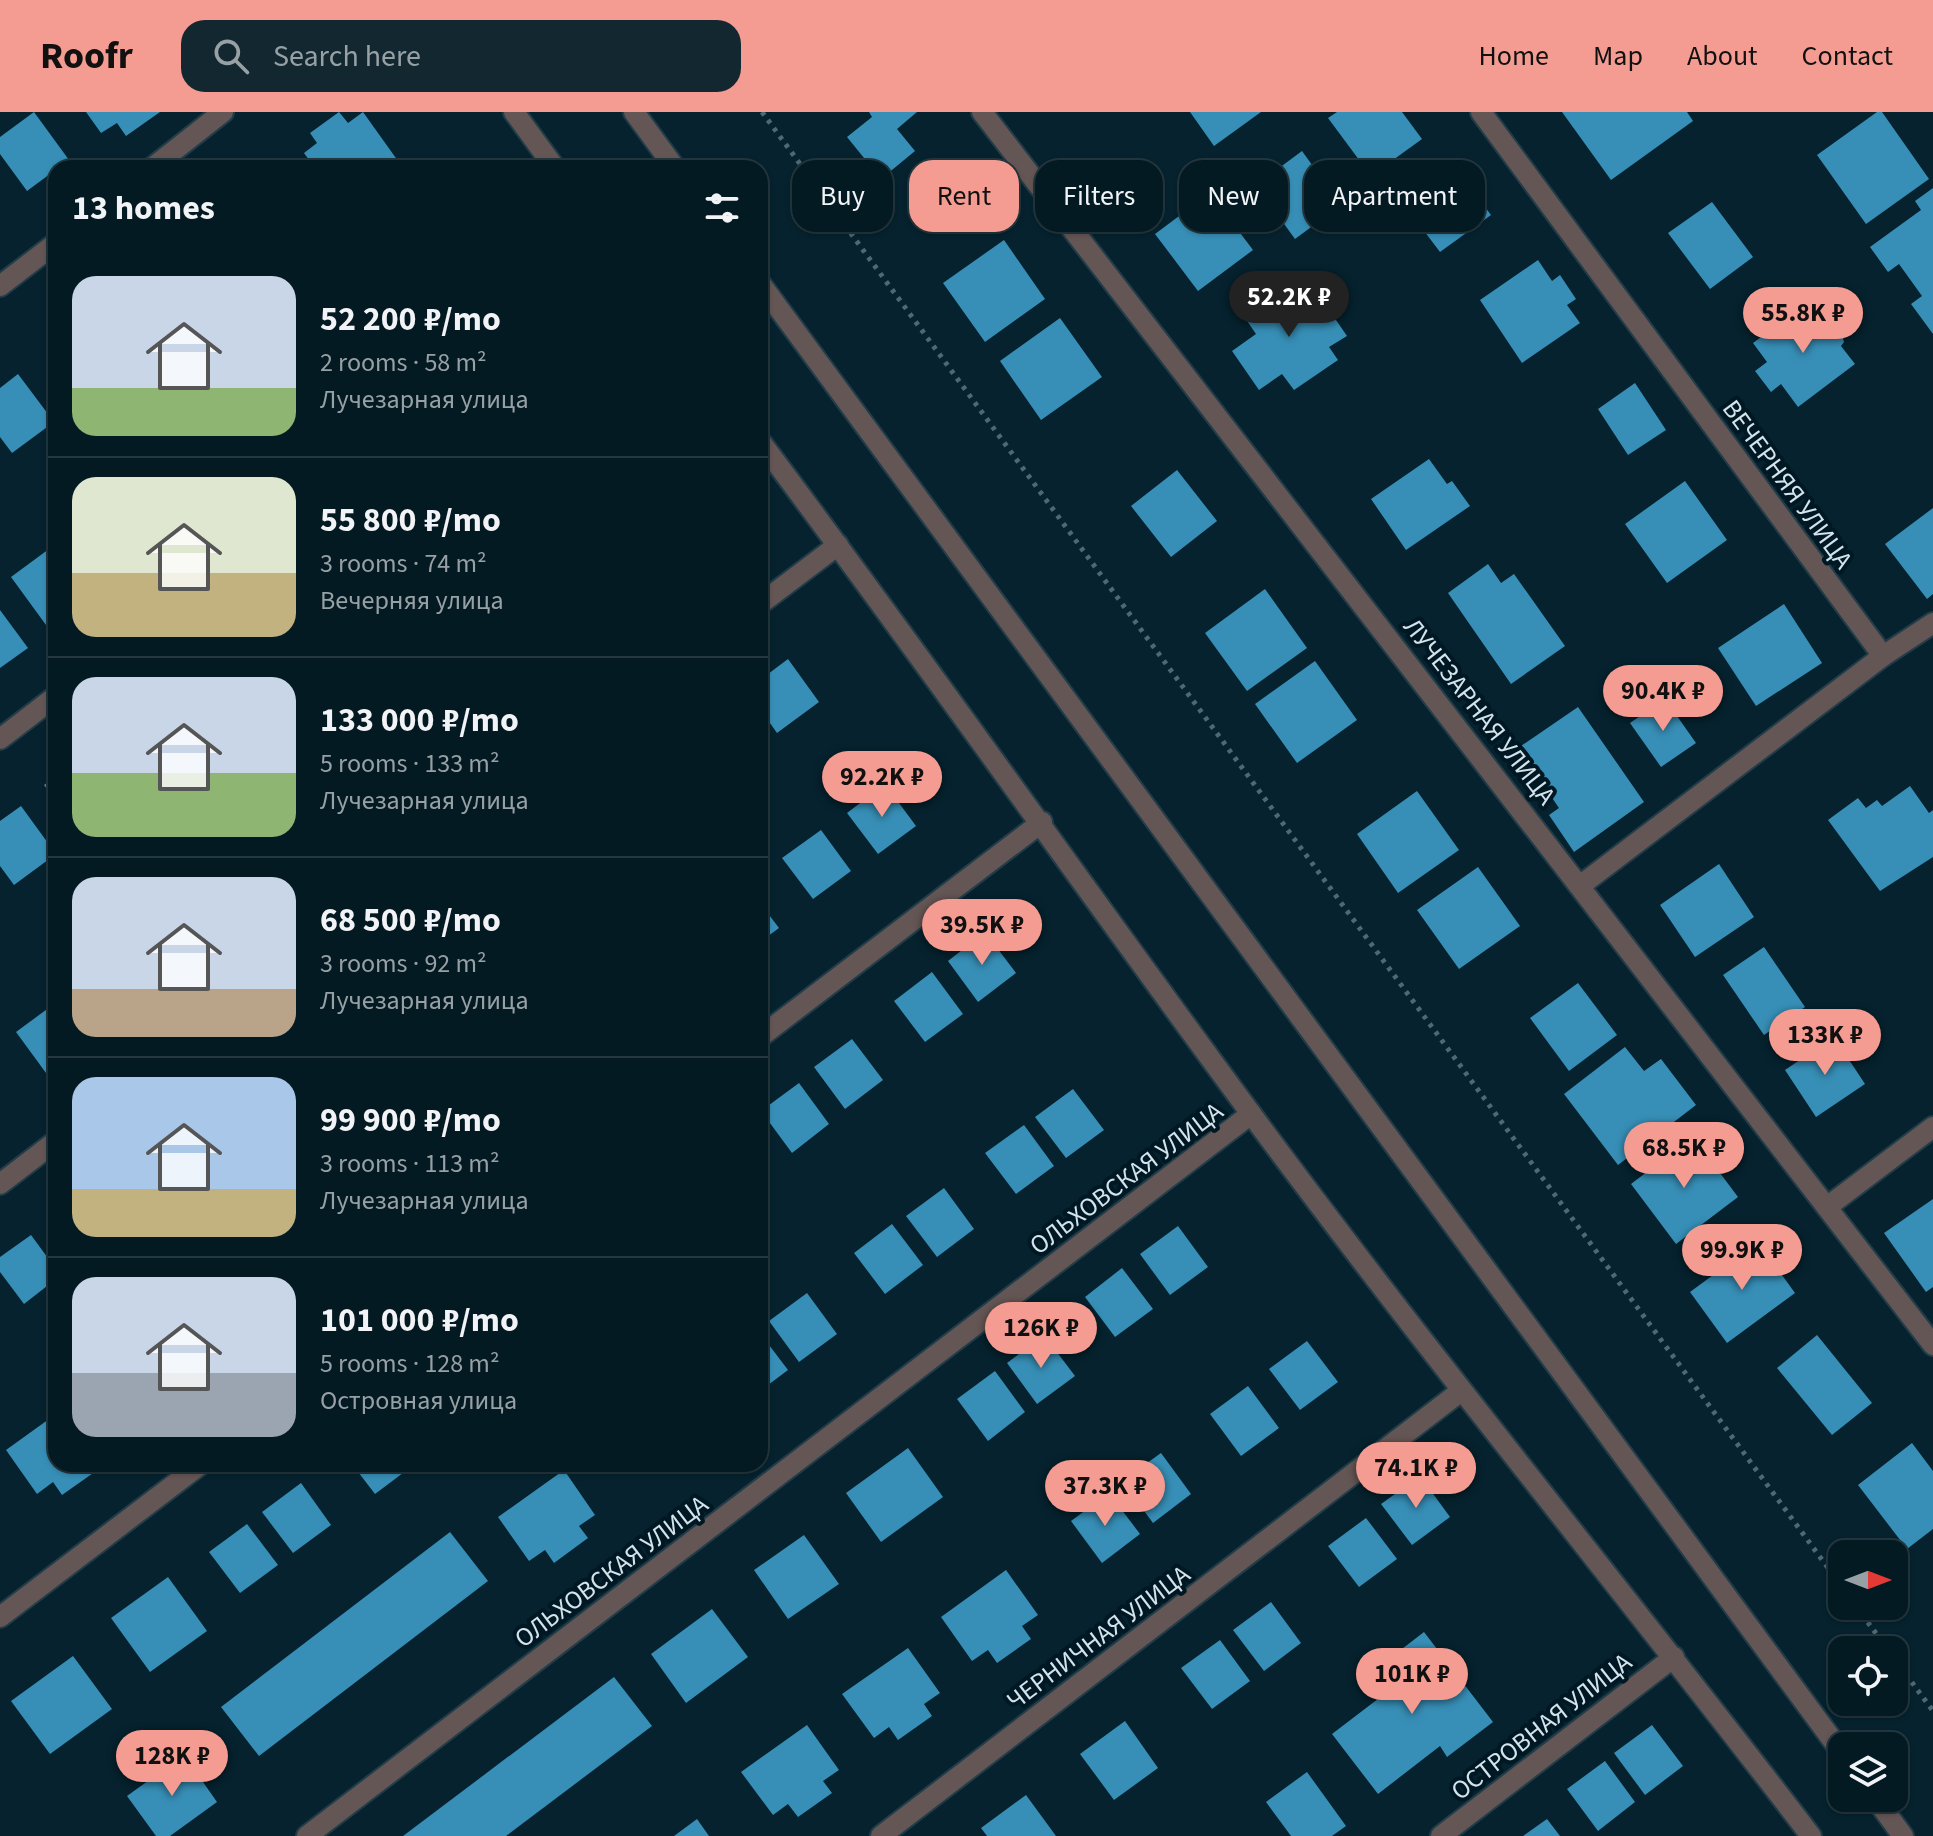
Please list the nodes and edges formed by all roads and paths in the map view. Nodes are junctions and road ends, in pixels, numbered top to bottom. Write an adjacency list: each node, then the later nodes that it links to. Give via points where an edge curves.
1 (223, 112): 7 (street)
2 (514, 112): 8 (street)
3 (634, 112): 9 (street)
4 (762, 112): 31 (path)
5 (982, 112): 21 (street, ЛУЧЕЗАРНАЯ УЛИЦА)
6 (1481, 112): 17 (street, ВЕЧЕРНЯЯ УЛИЦА)
7 (162, 160)
8 (549, 160)
9 (669, 160)
10 (48, 249): 11 (street)
11 (0, 286)
12 (768, 294): 36 (street)
13 (768, 452): 14 (street)
14 (838, 545): 15 (street); 20 (street)
15 (768, 598)
16 (1933, 623): 17 (street)
17 (1883, 656): 21 (street)
18 (48, 702): 19 (street)
19 (0, 739)
20 (1042, 822): 22 (street); 23 (street)
21 (1581, 885): 27 (street, ЛУЧЕЗАРНАЯ УЛИЦА)
22 (768, 1031)
23 (1251, 1114): 29 (street); 38 (street, ОЛЬХОВСКАЯ УЛИЦА)
24 (1933, 1127): 27 (street)
25 (48, 1147): 26 (street)
26 (0, 1184)
27 (1827, 1207): 28 (street, ЛУЧЕЗАРНАЯ УЛИЦА)
28 (1933, 1345)
29 (1461, 1391): 33 (street); 39 (street, ЧЕРНИЧНАЯ УЛИЦА)
30 (190, 1472): 32 (street)
31 (1828, 1568)
32 (0, 1617)
33 (1674, 1657): 40 (street, ОСТРОВНАЯ УЛИЦА); 41 (street)
34 (1908, 1677): 35 (path)
35 (1933, 1711)
36 (1828, 1734)
37 (1885, 1812): 42 (street)
38 (307, 1836)
39 (881, 1836)
40 (1441, 1836)
41 (1811, 1836)
42 (1903, 1836)

